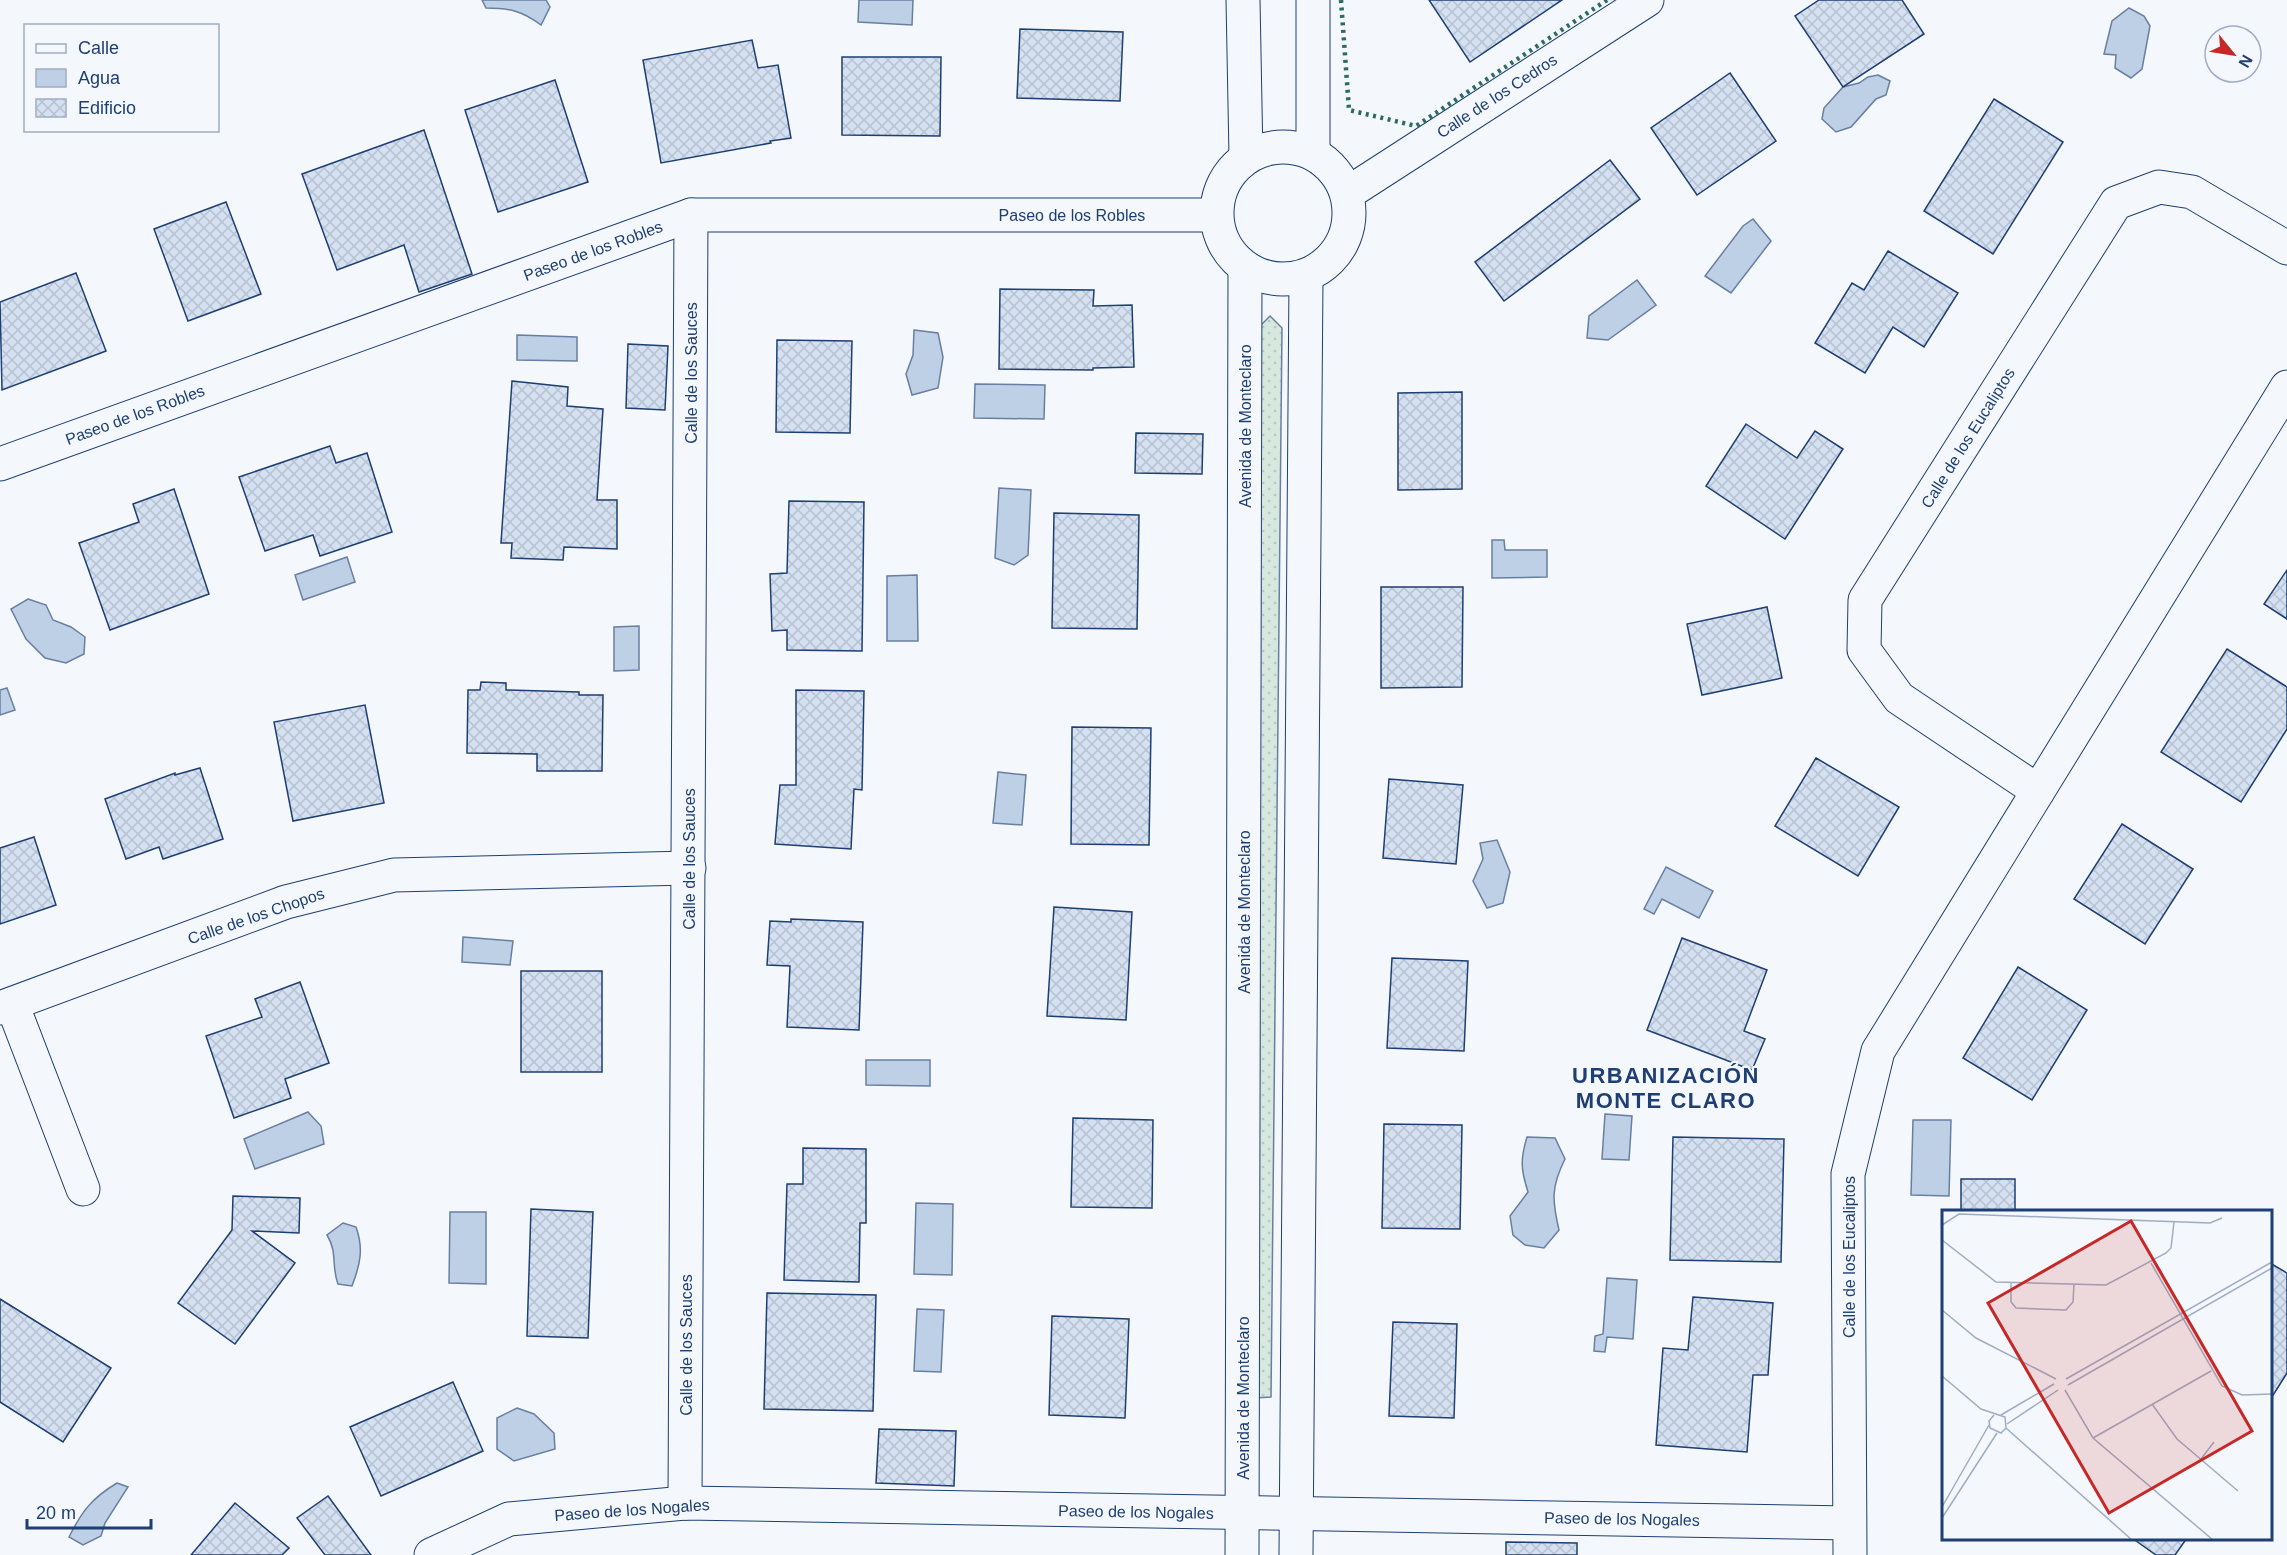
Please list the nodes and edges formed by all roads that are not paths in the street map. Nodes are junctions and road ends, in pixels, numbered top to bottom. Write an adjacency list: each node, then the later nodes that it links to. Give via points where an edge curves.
1 (1243, 0): 5 (street)
2 (1313, 0): 4 (street)
3 (1647, 0): 6 (street, Calle de los Cedros)
4 (1314, 152): 5 (street, via 1279,145); 6 (street, via 1335,169)
5 (1246, 157): 8 (street, via 1230,172 1219,192)
6 (1348, 193): 11 (street, via 1349,227 1334,258)
7 (691, 215): 8 (street, Paseo de los Robles); 13 (street, Paseo de los Robles); 15 (street, Calle de los Sauces)
8 (1216, 215): 10 (street, via 1224,246)
9 (2287, 248): 14 (street, Calle de los Eucaliptos, via 2192,192 2159,187 2116,202 1865,600 1864,650 1899,698)
10 (1245, 268): 11 (street, via 1264,278); 19 (street, Avenida de Monteclaro)
11 (1306, 277): 20 (street)
12 (2287, 387): 14 (street, Calle de los Eucaliptos)
13 (0, 464)
14 (2038, 791): 21 (street, Calle de los Eucaliptos, via 1878,1051 1848,1174)
15 (689, 867): 16 (street, Calle de los Chopos, via 394,875 286,902); 18 (street, Calle de los Sauces)
16 (6, 1006): 17 (street, Calle de los Chopos)
17 (83, 1189)
18 (685, 1503): 19 (street, Paseo de los Nogales); 22 (street, Paseo de los Nogales, via 509,1519)
19 (1242, 1514): 20 (street, Paseo de los Nogales); 23 (street, Avenida de Monteclaro)
20 (1297, 1515): 21 (street, Paseo de los Nogales); 24 (street)
21 (1849, 1523): 25 (street, Calle de los Eucaliptos)
22 (431, 1555)
23 (1242, 1555)
24 (1296, 1555)
25 (1850, 1555)

